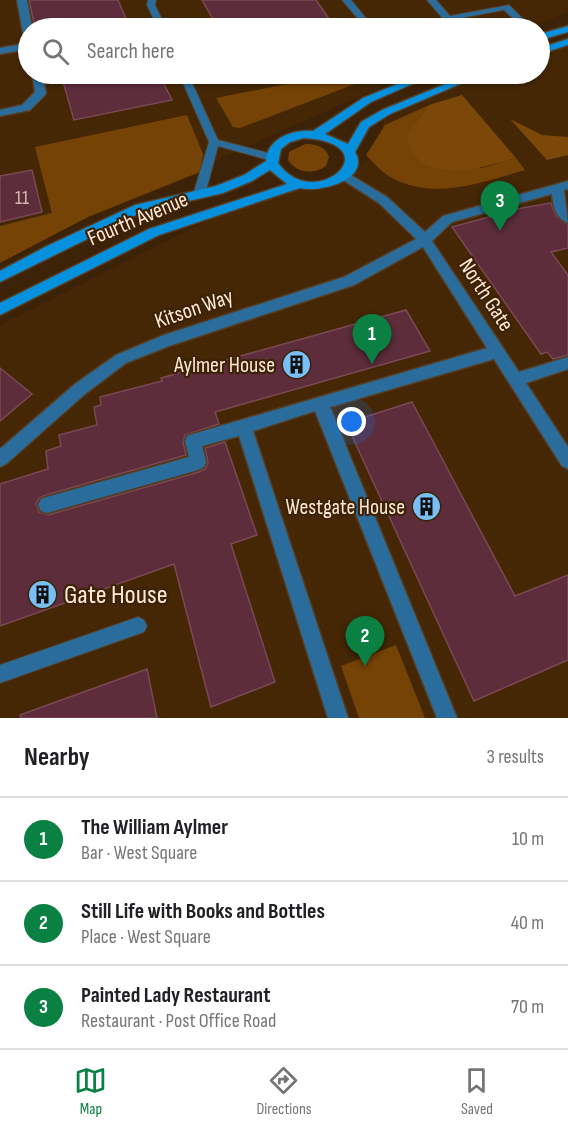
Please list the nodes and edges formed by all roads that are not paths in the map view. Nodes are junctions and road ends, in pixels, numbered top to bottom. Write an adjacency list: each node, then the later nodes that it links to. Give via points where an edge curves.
1 (21, 0): 5 (street)
2 (152, 0): 6 (lane)
3 (346, 0): 7 (lane)
4 (431, 0): 8 (lane)
5 (25, 18)
6 (157, 18)
7 (361, 18)
8 (447, 18)
9 (453, 18): 10 (lane, via 506,7)
10 (518, 18)
11 (568, 29): 12 (street)
12 (550, 34)
13 (568, 42): 15 (street)
14 (18, 48): 16 (street)
15 (550, 48)
16 (0, 51)
17 (39, 84): 21 (street, via 41,93 26,108)
18 (188, 84): 23 (lane)
19 (396, 84): 22 (street)
20 (453, 84): 24 (street, via 386,111 365,124)
21 (0, 113)
22 (317, 134): 24 (street, via 337,140); 25 (street, via 282,141)
23 (214, 142): 25 (lane); 29 (lane)
24 (349, 152): 26 (street, via 349,168)
25 (272, 160): 27 (street, via 281,176); 29 (street, Fourth Avenue, via 248,178)
26 (344, 175): 27 (street, via 324,185); 31 (street, North Gate, via 383,200)
27 (299, 184): 33 (street, Fourth Avenue, via 154,231)
28 (563, 187): 30 (street, via 560,207); 31 (street, Kitson Way, via 448,219)
29 (199, 195): 32 (street, Fourth Avenue, via 139,208)
30 (568, 218)
31 (425, 240): 34 (street, North Gate); 39 (street, Kitson Way, via 349,281 164,340 121,359)
32 (0, 277)
33 (0, 309)
34 (498, 351): 36 (street, North Gate); 37 (street)
35 (568, 363): 36 (street)
36 (515, 380): 40 (street, North Gate)
37 (320, 403): 38 (street); 45 (street)
38 (244, 427): 41 (street, via 193,441 198,462); 44 (street)
39 (0, 459)
40 (568, 461)
41 (47, 505)
42 (138, 626): 43 (lane)
43 (0, 674)
44 (338, 718)
45 (447, 718)

